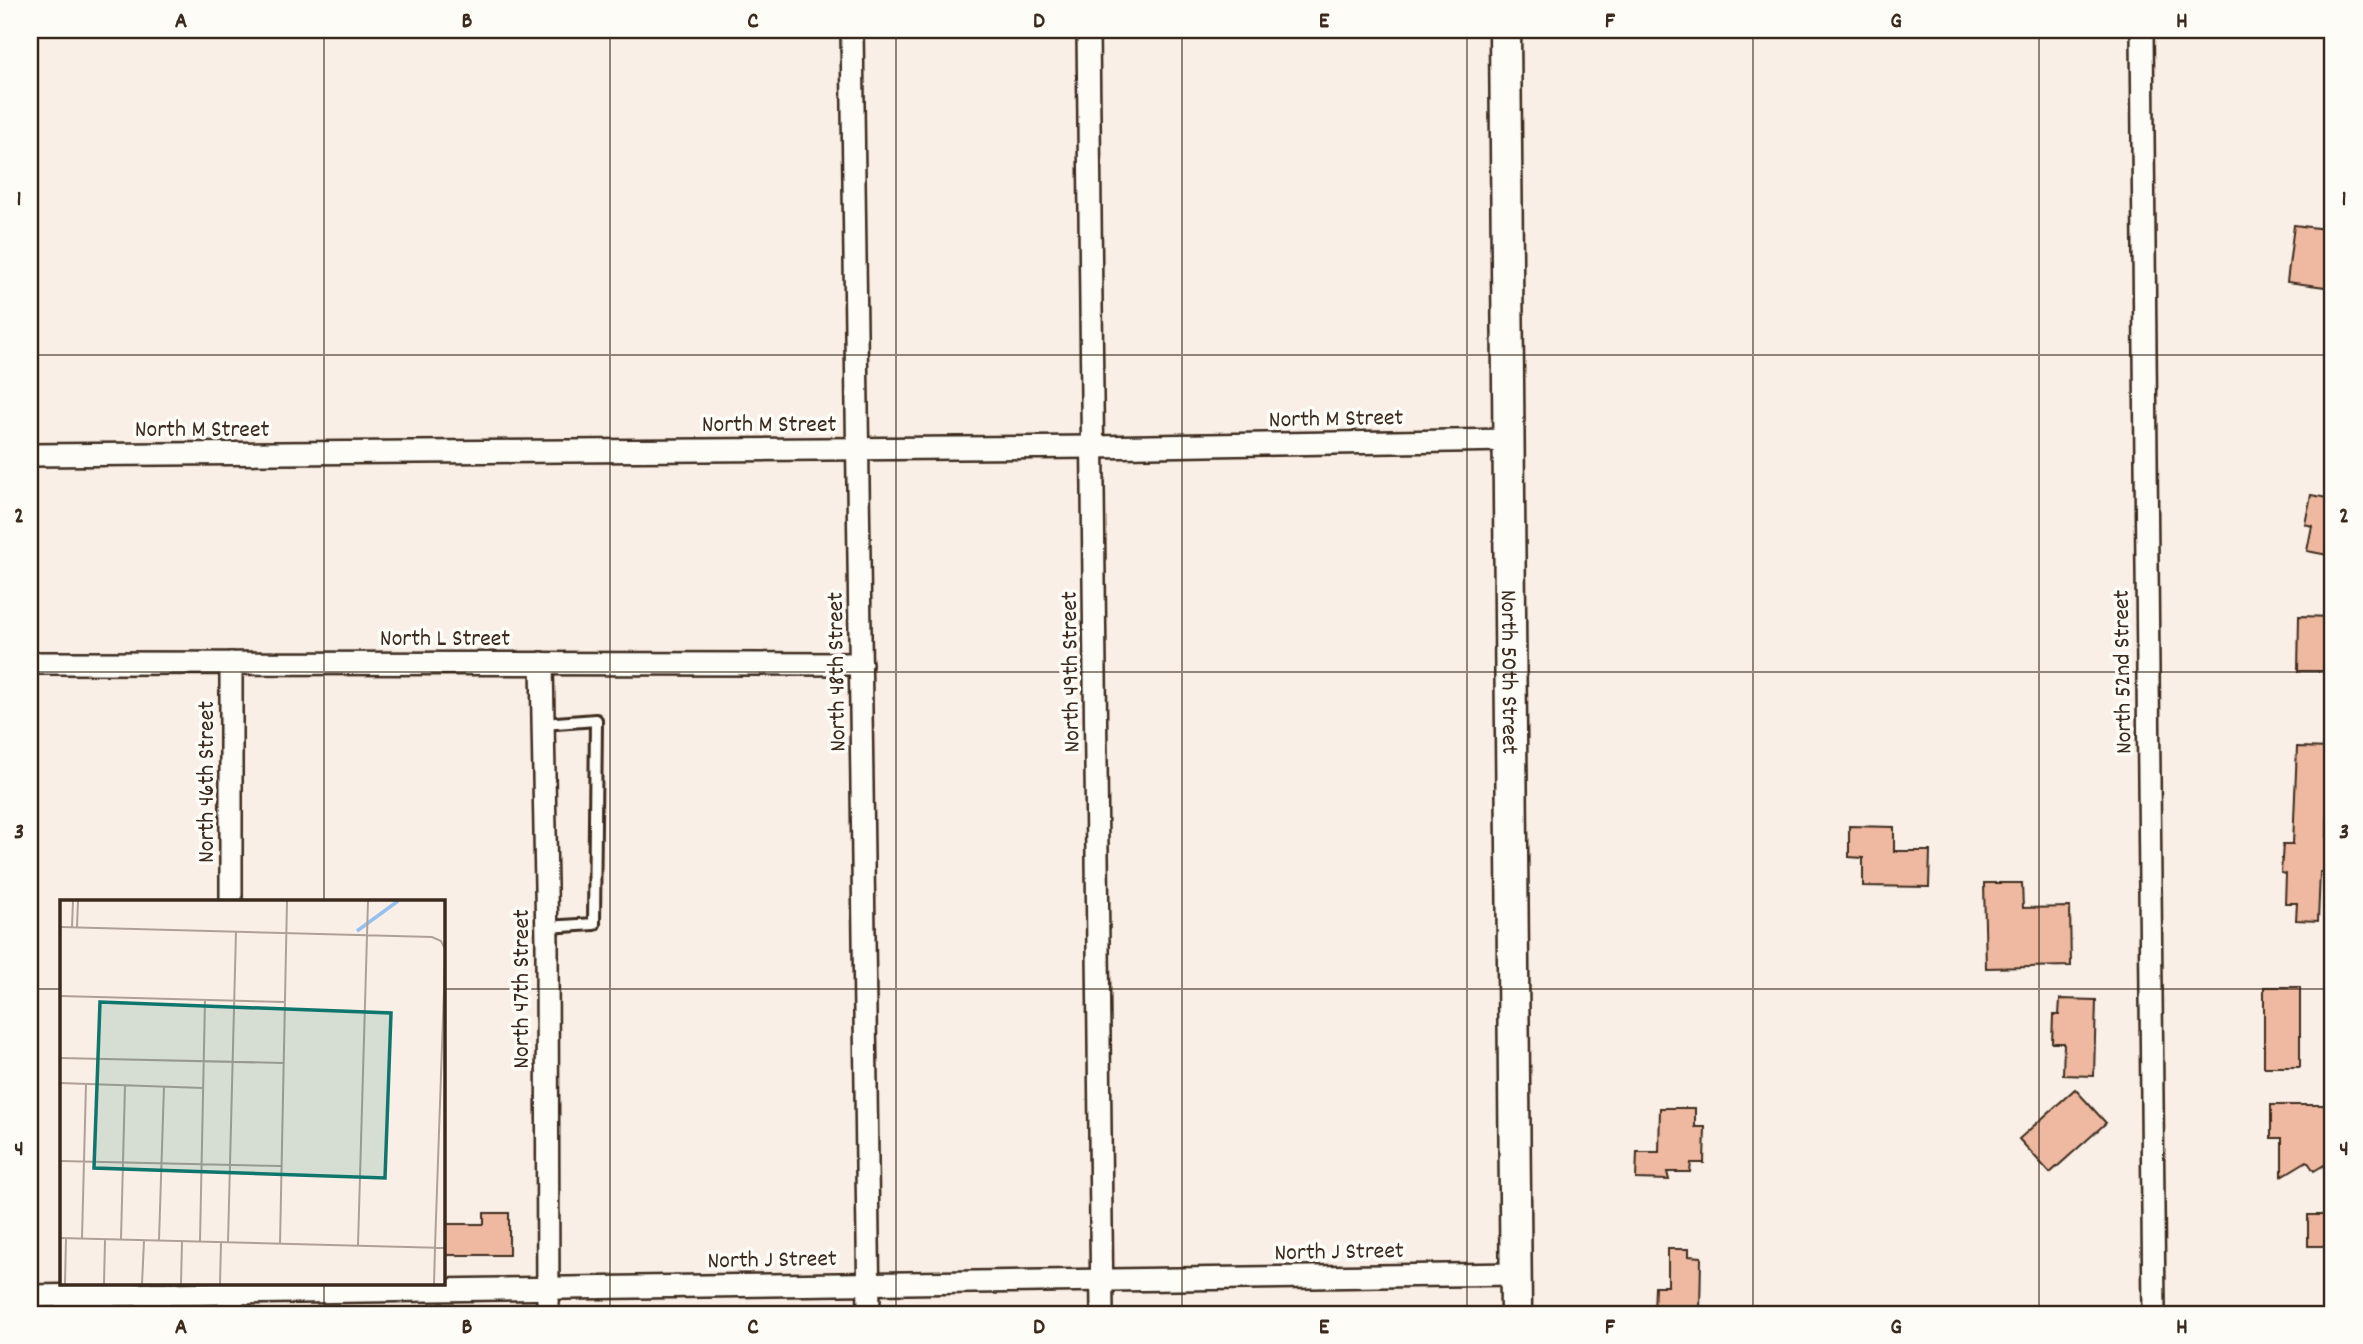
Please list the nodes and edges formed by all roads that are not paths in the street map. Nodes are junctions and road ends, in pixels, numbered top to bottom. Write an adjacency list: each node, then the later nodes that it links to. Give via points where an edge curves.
1 (852, 30): 7 (street, North 48th Street)
2 (1088, 30): 6 (street, North 49th Street)
3 (1505, 30): 5 (street, North 50th Street)
4 (2142, 30): 27 (street, North 52nd Street)
5 (1509, 440): 6 (street, North M Street); 16 (street, North 50th Street)
6 (1093, 447): 7 (street, North M Street); 17 (street, North 49th Street)
7 (858, 449): 8 (street, North M Street); 12 (street, North 48th Street)
8 (30, 455)
9 (30, 663): 10 (street, North L Street)
10 (231, 663): 11 (street, North L Street); 14 (street, North 46th Street)
11 (542, 663): 12 (street, North L Street); 13 (street, North 47th Street)
12 (861, 664): 18 (street, North 48th Street)
13 (543, 724): 15 (street, North 47th Street); 15 (lane, via 596,720 594,924)
14 (231, 900)
15 (547, 927): 19 (street, North 47th Street)
16 (1515, 1274): 17 (street, North J Street); 26 (street, North 50th Street)
17 (1102, 1279): 18 (street, North J Street); 25 (street, North 49th Street)
18 (869, 1283): 19 (street, North J Street); 24 (street, North 48th Street)
19 (548, 1287): 20 (street, North J Street); 23 (street, North 47th Street)
20 (232, 1288): 21 (street, North J Street); 22 (street)
21 (30, 1296)
22 (233, 1314)
23 (548, 1314)
24 (869, 1314)
25 (1102, 1314)
26 (1516, 1314)
27 (2154, 1314)

